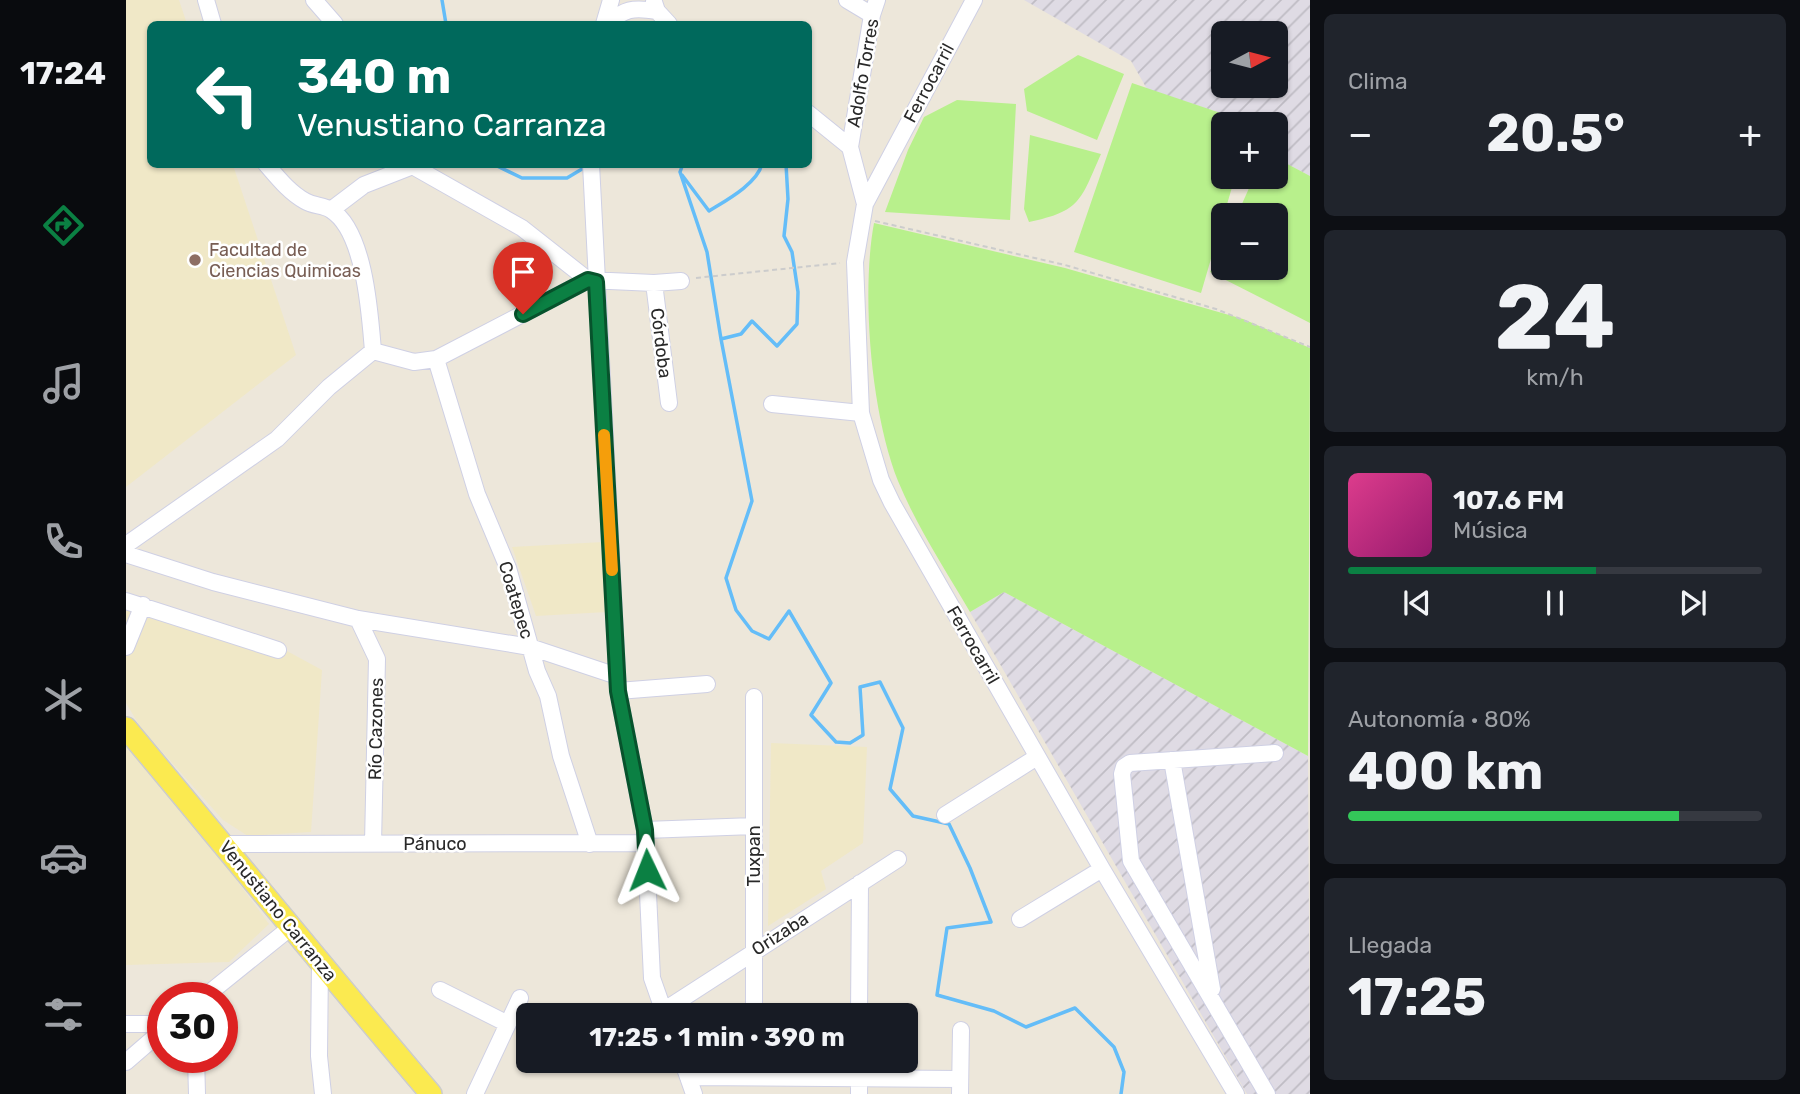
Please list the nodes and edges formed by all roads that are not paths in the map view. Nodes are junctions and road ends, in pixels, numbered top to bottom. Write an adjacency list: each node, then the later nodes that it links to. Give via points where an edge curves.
1 (206, 0): 9 (street)
2 (314, 0): 10 (street)
3 (611, 0): 11 (street)
4 (621, 0): 12 (street)
5 (847, 0): 8 (street)
6 (974, 0): 22 (street, Ferrocarril)
7 (655, 6): 13 (street, via 622,11); 14 (street)
8 (875, 7): 16 (street, Adolfo Torres)
9 (212, 21)
10 (332, 21)
11 (606, 21)
12 (607, 21)
13 (609, 21)
14 (667, 21)
15 (812, 116): 16 (street)
16 (850, 147): 22 (street, Ferrocarril)
17 (269, 168): 21 (street, via 306,202)
18 (405, 168): 21 (street, via 364,185)
19 (414, 168): 23 (street, via 522,229)
20 (591, 168): 23 (street)
21 (331, 210): 26 (street, via 350,232 367,287)
22 (864, 211): 30 (street, Ferrocarril, via 855,262)
23 (592, 281): 25 (street, Córdoba); 27 (street); 39 (street)
24 (681, 281): 25 (street, Córdoba)
25 (653, 283): 28 (street, Córdoba)
26 (373, 351): 27 (street, via 414,362); 31 (street, via 277,439)
27 (436, 359): 36 (street, Coatepec)
28 (669, 403)
29 (772, 404): 30 (street)
30 (861, 413): 44 (street, Ferrocarril, via 892,503)
31 (126, 545)
32 (126, 554): 35 (street)
33 (126, 601): 34 (street)
34 (143, 606): 37 (street); 38 (street)
35 (358, 619): 36 (street); 50 (street, Río Cazones, via 377,659)
36 (530, 646): 39 (street); 51 (street, Coatepec)
37 (126, 647)
38 (278, 650)
39 (617, 683): 40 (street); 48 (street)
40 (707, 684)
41 (754, 697): 47 (street, Tuxpan)
42 (126, 728): 49 (main road, Venustiano Carranza)
43 (1275, 753): 45 (street)
44 (1037, 757): 46 (street); 53 (street, Ferrocarril)
45 (1172, 760): 62 (street); 62 (street, via 1124,767 1131,861)
46 (945, 814)
47 (754, 826): 48 (street, Pánuco); 57 (street, Tuxpan)
48 (646, 836): 51 (street, Pánuco); 63 (street, via 652,978)
49 (224, 844): 50 (street, Pánuco); 56 (main road, Venustiano Carranza)
50 (373, 844): 51 (street, Pánuco)
51 (590, 844)
52 (898, 859): 54 (street, Orizaba)
53 (1102, 869): 55 (street); 85 (street, Ferrocarril)
54 (860, 883): 57 (street, Orizaba); 66 (street)
55 (1020, 919)
56 (290, 928): 58 (main road, Venustiano Carranza); 59 (street)
57 (754, 950): 64 (street, Orizaba); 65 (street, Tuxpan)
58 (320, 963): 81 (street); 82 (main road, Venustiano Carranza)
59 (223, 982)
60 (440, 990): 69 (street)
61 (520, 998): 69 (street)
62 (1214, 1001): 86 (street)
63 (661, 1003)
64 (678, 1003)
65 (754, 1003)
66 (859, 1003)
67 (126, 1024): 68 (street)
68 (147, 1024)
69 (508, 1024): 83 (street)
70 (961, 1030): 79 (street)
71 (147, 1044): 72 (street)
72 (126, 1062)
73 (196, 1073): 80 (street)
74 (686, 1073): 76 (street)
75 (754, 1073): 77 (street)
76 (688, 1077): 77 (street); 84 (street)
77 (754, 1077): 78 (street)
78 (859, 1086): 79 (street)
79 (960, 1086)
80 (197, 1094)
81 (323, 1094)
82 (431, 1094)
83 (475, 1094)
84 (694, 1094)
85 (1236, 1094)
86 (1267, 1094)

